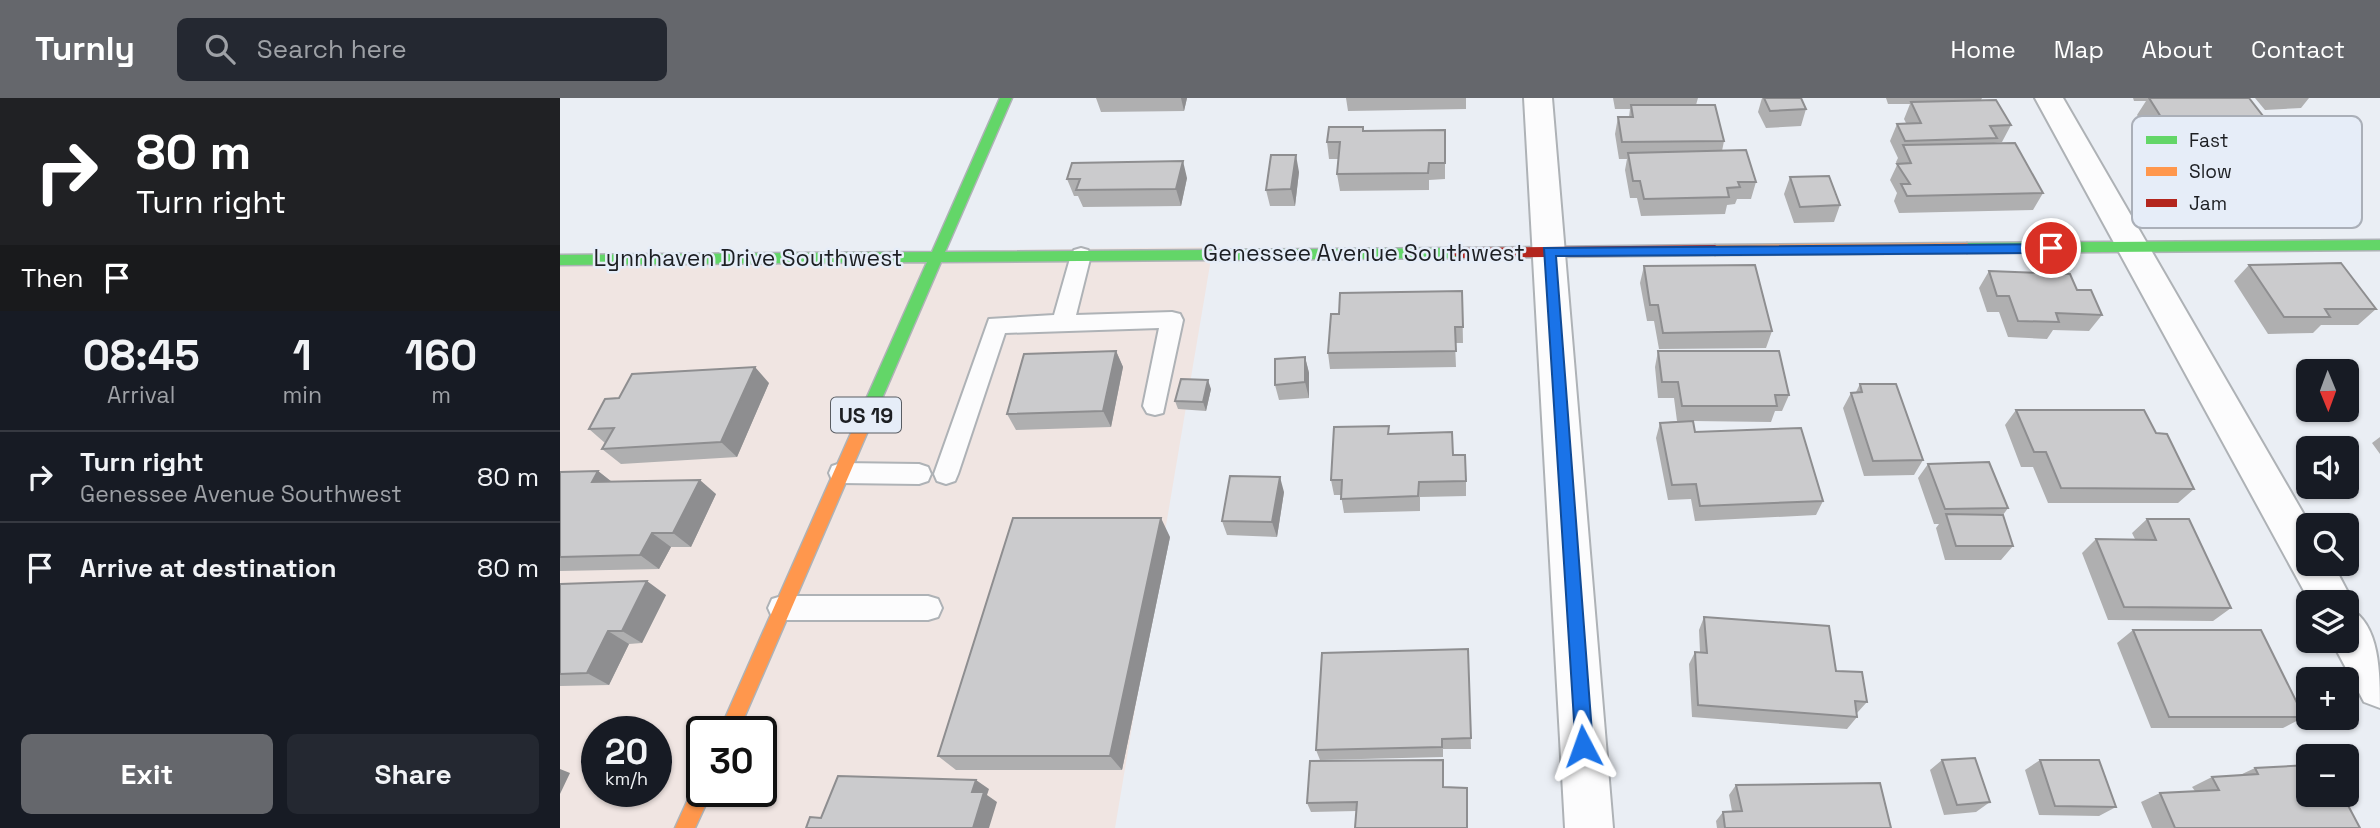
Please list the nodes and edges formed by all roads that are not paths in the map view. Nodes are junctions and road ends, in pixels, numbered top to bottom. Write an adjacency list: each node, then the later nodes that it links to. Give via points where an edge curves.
1 (1006, 98): 8 (street, US 19)
2 (1538, 98): 6 (street)
3 (2049, 98): 5 (street)
4 (2380, 245): 5 (street, Genessee Avenue Southwest)
5 (2133, 248): 6 (street, Genessee Avenue Southwest); 15 (street)
6 (1549, 251): 7 (street, Genessee Avenue Southwest); 23 (street)
7 (1081, 255): 8 (street, Genessee Avenue Southwest); 10 (lane)
8 (936, 257): 9 (street, Lynnhaven Drive Southwest); 12 (street, US 19)
9 (560, 260)
10 (1063, 323): 11 (lane, via 1172,320); 14 (lane, via 997,325)
11 (1155, 406)
12 (841, 473): 13 (lane); 16 (street, US 19)
13 (919, 474)
14 (946, 474)
15 (2296, 538)
16 (782, 608): 17 (lane); 20 (street, US 19)
17 (928, 608)
18 (2359, 649): 19 (street)
19 (2380, 687)
20 (735, 716)
21 (695, 807): 22 (street)
22 (685, 828)
23 (1589, 828)

